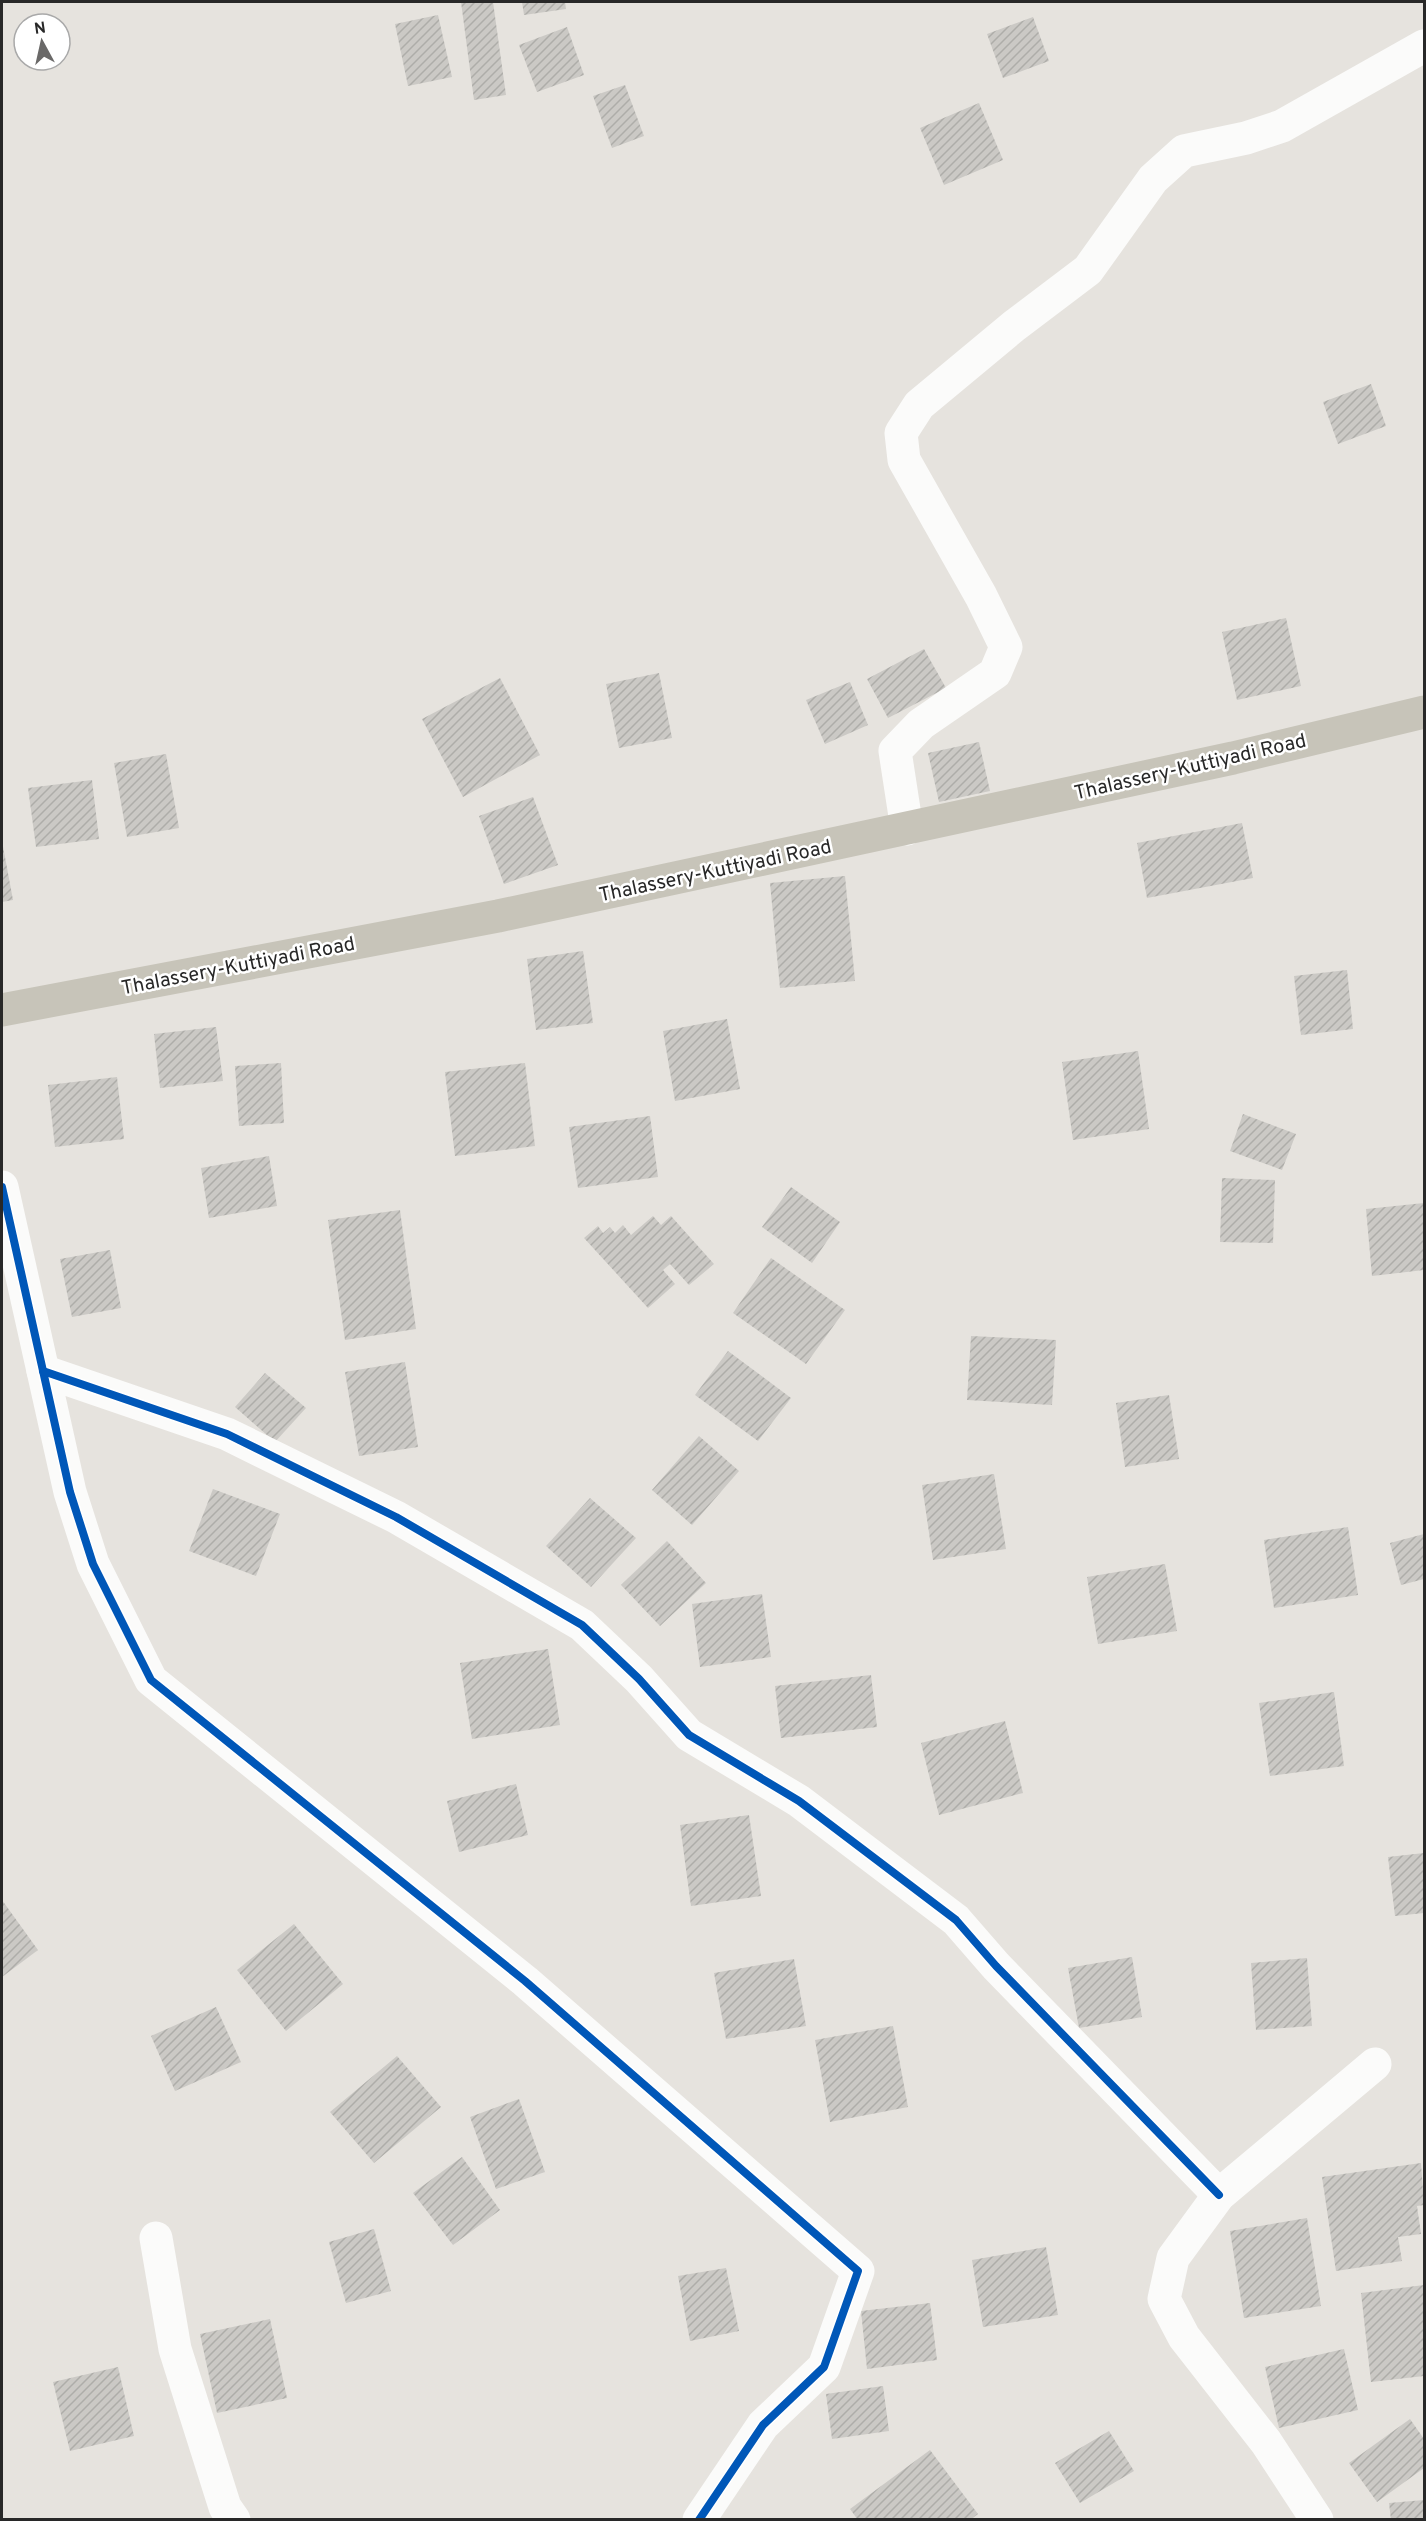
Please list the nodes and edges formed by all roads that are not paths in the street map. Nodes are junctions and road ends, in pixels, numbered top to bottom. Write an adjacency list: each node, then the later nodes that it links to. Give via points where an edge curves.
1 (1425, 46): 3 (street, via 1282,126 1184,151 1153,179 1088,270 920,405 901,433 904,460 981,596 1005,647 996,673 921,724 895,751)
2 (1425, 712): 3 (main road, Thalassery-Kuttiyadi Road)
3 (907, 829): 4 (main road, Thalassery-Kuttiyadi Road, via 498,916)
4 (2, 1010)
5 (2, 1187): 6 (street)
6 (43, 1371): 8 (street, via 227,1434 396,1517 582,1625 639,1679 689,1735 799,1801 956,1920); 11 (street, via 70,1492 93,1564 151,1680 525,1981 858,2271 824,2367 764,2425)
7 (1375, 2064): 8 (street)
8 (1219, 2195): 12 (street, via 1173,2258 1164,2299 1184,2337 1266,2442)
9 (156, 2238): 10 (street, via 175,2349 225,2507)
10 (234, 2520)
11 (699, 2520)
12 (1317, 2520)

